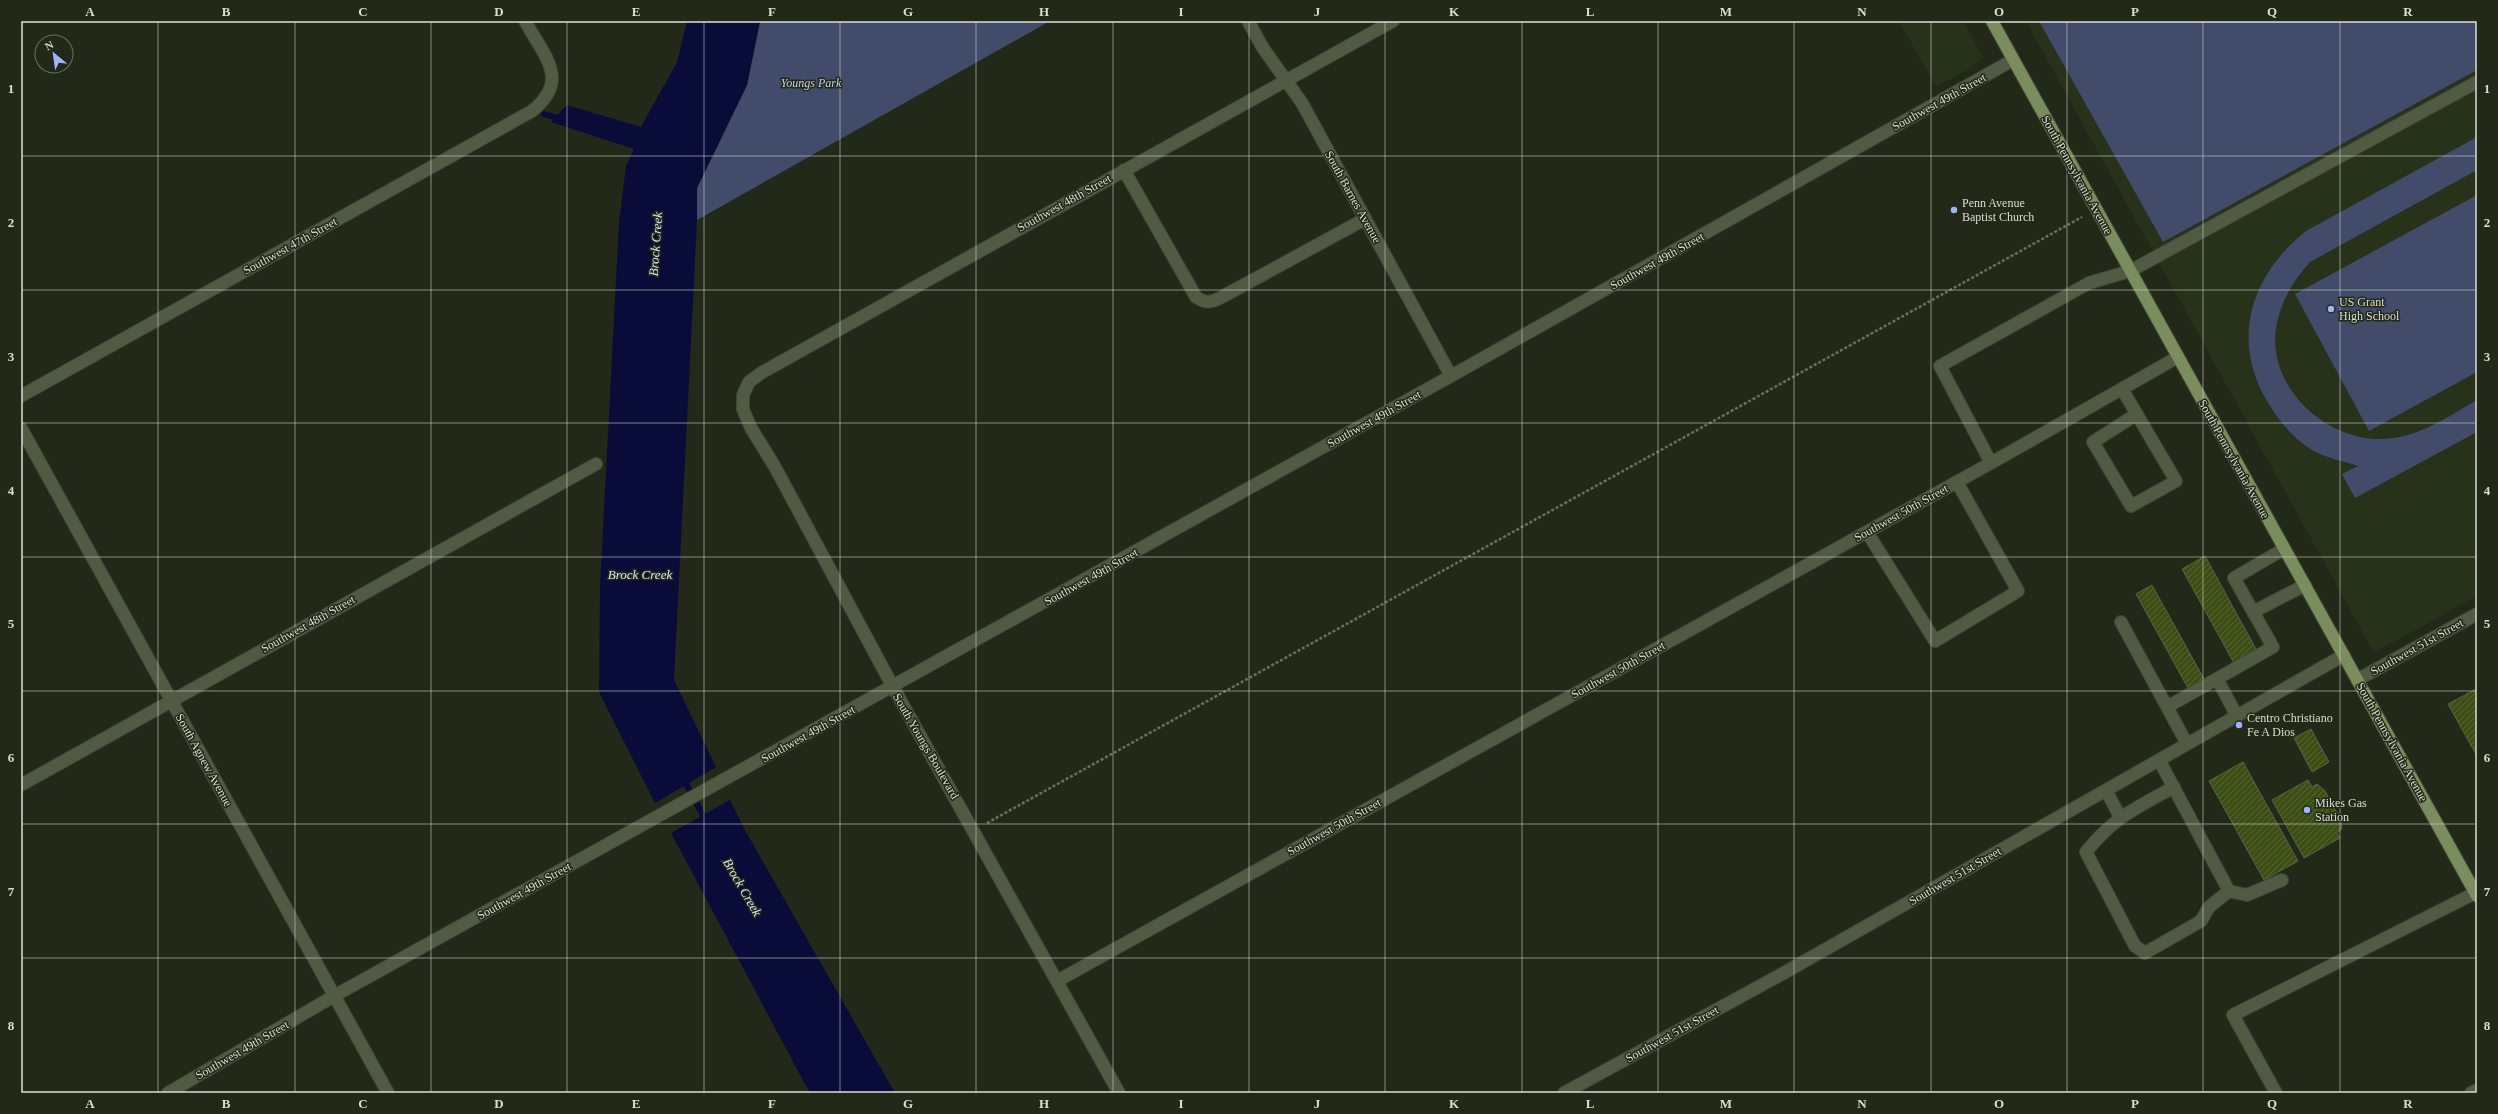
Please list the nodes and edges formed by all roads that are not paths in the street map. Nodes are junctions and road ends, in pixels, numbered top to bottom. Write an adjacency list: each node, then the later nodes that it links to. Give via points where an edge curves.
1 (524, 21): 15 (street, Southwest 47th Street, via 553,77 552,89 545,100 532,111)
2 (1248, 21): 6 (street, South Barnes Avenue)
3 (1393, 21): 6 (street, Southwest 48th Street)
4 (1992, 21): 5 (main road, South Pennsylvania Avenue)
5 (2013, 60): 10 (main road, South Pennsylvania Avenue); 12 (street, Southwest 49th Street)
6 (1286, 81): 8 (street, Southwest 48th Street); 9 (street, South Barnes Avenue, via 1302,104)
7 (2477, 82): 10 (street)
8 (1124, 170): 9 (street, via 1196,297 1203,302 1220,298); 14 (street, Southwest 48th Street, via 760,373 749,382)
9 (1365, 219): 12 (street, South Barnes Avenue)
10 (2130, 271): 11 (main road, South Pennsylvania Avenue); 18 (street, via 2089,283 1940,366)
11 (2178, 357): 13 (street, Southwest 50th Street); 22 (main road, South Pennsylvania Avenue)
12 (1451, 376): 30 (street, Southwest 49th Street)
13 (2122, 389): 16 (street); 18 (street, Southwest 50th Street)
14 (743, 395): 30 (street, South Youngs Boulevard, via 743,409 751,428 775,467)
15 (21, 396)
16 (2137, 414): 16 (street, via 2176,481 2131,506 2093,442)
17 (21, 428): 31 (street, South Agnew Avenue)
18 (1991, 463): 20 (street, Southwest 50th Street)
19 (596, 464): 31 (street, Southwest 48th Street)
20 (1956, 482): 21 (street, Southwest 50th Street); 21 (street, via 2018,591 1935,641)
21 (1867, 532): 43 (street, Southwest 50th Street)
22 (2284, 549): 23 (main road, South Pennsylvania Avenue); 24 (street, via 2234,578)
23 (2305, 585): 24 (street); 27 (main road, South Pennsylvania Avenue)
24 (2253, 612): 28 (street, via 2273,647)
25 (2477, 614): 29 (street, Southwest 51st Street)
26 (2121, 622): 32 (street)
27 (2344, 656): 29 (main road, South Pennsylvania Avenue); 33 (street, Southwest 51st Street)
28 (2217, 679): 32 (street); 33 (street)
29 (2357, 680): 42 (main road, South Pennsylvania Avenue)
30 (893, 687): 43 (street, South Youngs Boulevard); 44 (street, Southwest 49th Street)
31 (172, 701): 36 (street, Southwest 48th Street); 44 (street, South Agnew Avenue)
32 (2167, 707): 34 (street)
33 (2237, 716): 34 (street, Southwest 51st Street)
34 (2187, 744): 35 (street, Southwest 51st Street)
35 (2159, 760): 37 (street); 38 (street, Southwest 51st Street)
36 (21, 785)
37 (2174, 787): 39 (street); 41 (street)
38 (2106, 790): 39 (street); 49 (street, Southwest 51st Street, via 1782,974)
39 (2120, 817): 41 (street, via 2104,830 2086,852 2135,946 2145,953 2201,921 2209,908)
40 (2282, 880): 41 (street, via 2247,895)
41 (2229, 891)
42 (2476, 895): 50 (street, via 2233,1015)
43 (1057, 981): 48 (street, South Youngs Boulevard)
44 (334, 996): 46 (street, Southwest 49th Street); 47 (street, South Agnew Avenue)
45 (2477, 1090): 51 (street)
46 (168, 1093)
47 (388, 1093)
48 (1119, 1093)
49 (1564, 1093)
50 (2276, 1093)
51 (2471, 1093)

